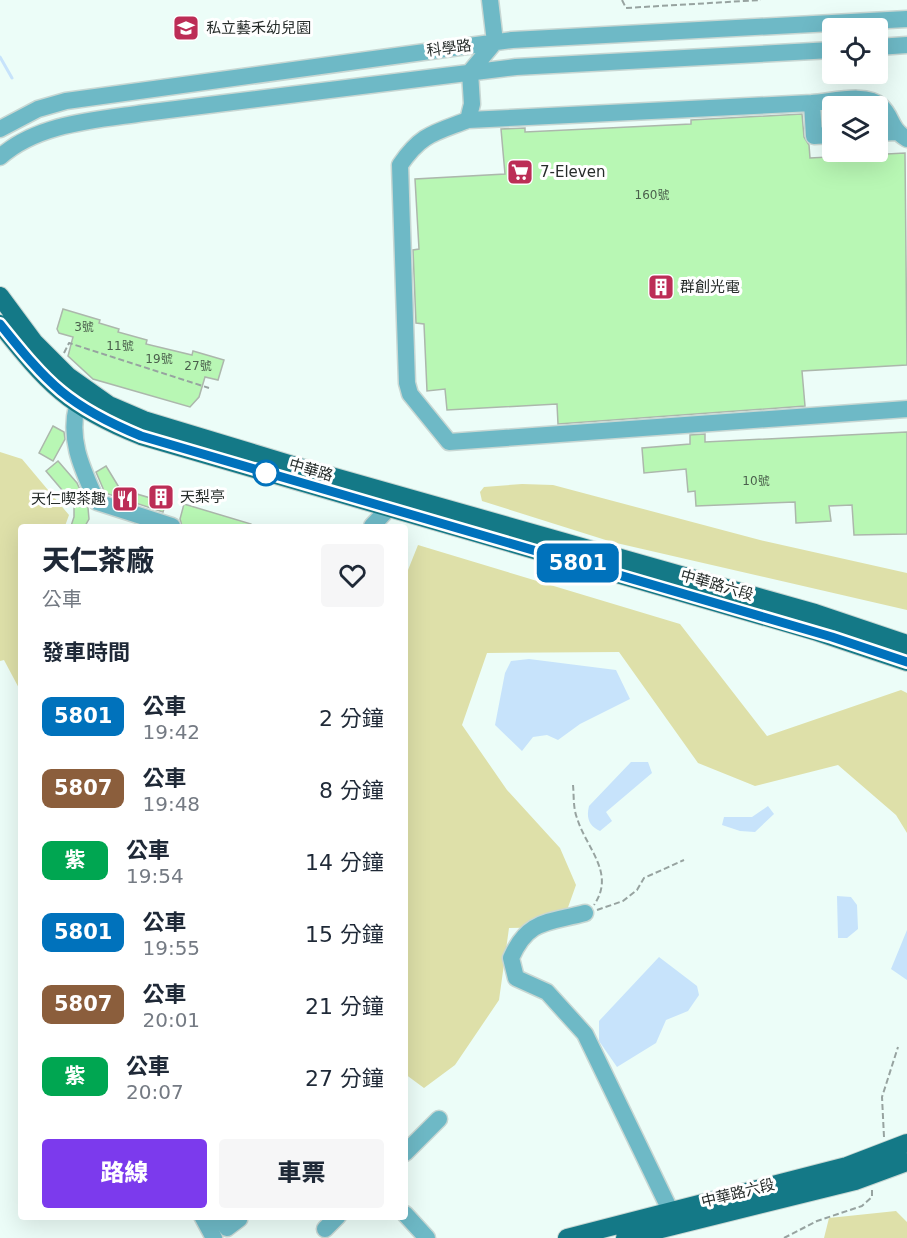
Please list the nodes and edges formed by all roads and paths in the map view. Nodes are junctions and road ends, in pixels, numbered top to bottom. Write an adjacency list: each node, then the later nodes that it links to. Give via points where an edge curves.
1 (490, 0): 5 (street)
2 (622, 0): 3 (path, via 626,8)
3 (761, 0)
4 (907, 19): 5 (street, 科學路)
5 (495, 42): 9 (street); 12 (street, 科學路, via 66,101 38,109)
6 (907, 45): 7 (street)
7 (888, 46)
8 (822, 51): 9 (street, 科學路)
9 (470, 72): 11 (street, via 472,104); 15 (street, 科學路, via 82,121 25,140)
10 (812, 103): 11 (street); 13 (street, via 868,99 882,106); 14 (street, via 814,136)
11 (468, 120): 21 (street, via 414,145 400,165 407,383 410,394 449,442)
12 (0, 129)
13 (901, 135)
14 (822, 136)
15 (0, 157)
16 (0, 296): 18 (main road, 中華路, via 34,342)
17 (0, 324): 20 (main road, 中華路, via 43,378)
18 (58, 365): 19 (path, via 69,343); 22 (main road, 中華路, via 109,405)
19 (209, 388)
20 (77, 406): 22 (main road, 中華路, via 141,436); 24 (street, via 73,424 78,459 97,502)
21 (907, 409)
22 (227, 453): 23 (main road, 中華路)
23 (401, 507): 25 (street); 26 (main road, 中華路); 27 (main road, 中華路)
24 (166, 524)
25 (375, 524)
26 (527, 530): 28 (main road, 中華路六段, via 815,613)
27 (505, 542): 29 (main road, 中華路六段, via 834,637)
28 (907, 644)
29 (907, 662)
30 (573, 785): 32 (path, via 577,818 595,853 603,883 601,895)
31 (684, 860): 32 (path, via 644,878 623,901)
32 (585, 913): 40 (street, via 523,934 511,957 516,978 547,992 585,1034)
33 (898, 1047): 37 (path, via 882,1097 882,1130)
34 (439, 1119): 36 (street)
35 (907, 1143): 37 (main road, 中華路六段)
36 (408, 1150)
37 (888, 1152): 39 (main road, 中華路六段)
38 (907, 1162): 39 (main road, 中華路六段)
39 (860, 1171): 40 (main road, 中華路六段); 50 (main road, 中華路六段); 51 (path, via 872,1187 872,1197 862,1206 817,1221)
40 (670, 1210): 47 (main road, 中華路六段)
41 (408, 1217): 49 (street)
42 (204, 1220): 48 (street)
43 (222, 1220): 44 (street, via 227,1228)
44 (238, 1220)
45 (334, 1220): 46 (street)
46 (325, 1229)
47 (577, 1236)
48 (214, 1238)
49 (427, 1238)
50 (625, 1238)
51 (784, 1238)

